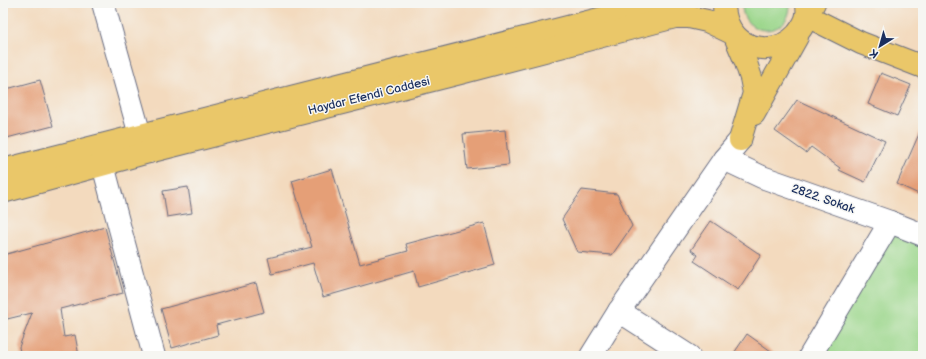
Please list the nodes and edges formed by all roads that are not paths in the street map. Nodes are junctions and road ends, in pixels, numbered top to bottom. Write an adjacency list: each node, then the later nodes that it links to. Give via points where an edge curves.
1 (103, 3): 8 (street)
2 (662, 3): 8 (main road, Haydar Efendi Caddesi)
3 (724, 3): 5 (main road, via 724,13)
4 (808, 13): 5 (main road, Haydar Efendi Caddesi, via 791,41 777,48 762,49 746,44); 6 (main road, via 861,43); 7 (main road)
5 (734, 34): 7 (main road, via 745,60 754,93); 8 (main road, Haydar Efendi Caddesi, via 707,21 675,17 460,73)
6 (923, 67)
7 (740, 140): 9 (street)
8 (145, 143): 10 (main road, Haydar Efendi Caddesi); 11 (main road, Haydar Efendi Caddesi)
9 (724, 159): 13 (street, 2822. Sokak, via 762,178); 15 (street)
10 (103, 165): 12 (main road, Haydar Efendi Caddesi); 16 (street)
11 (3, 170)
12 (3, 192)
13 (890, 222): 14 (street, 2822. Sokak); 19 (street)
14 (923, 236)
15 (619, 311): 17 (street); 18 (street)
16 (154, 356)
17 (591, 356)
18 (689, 356)
19 (810, 356)

